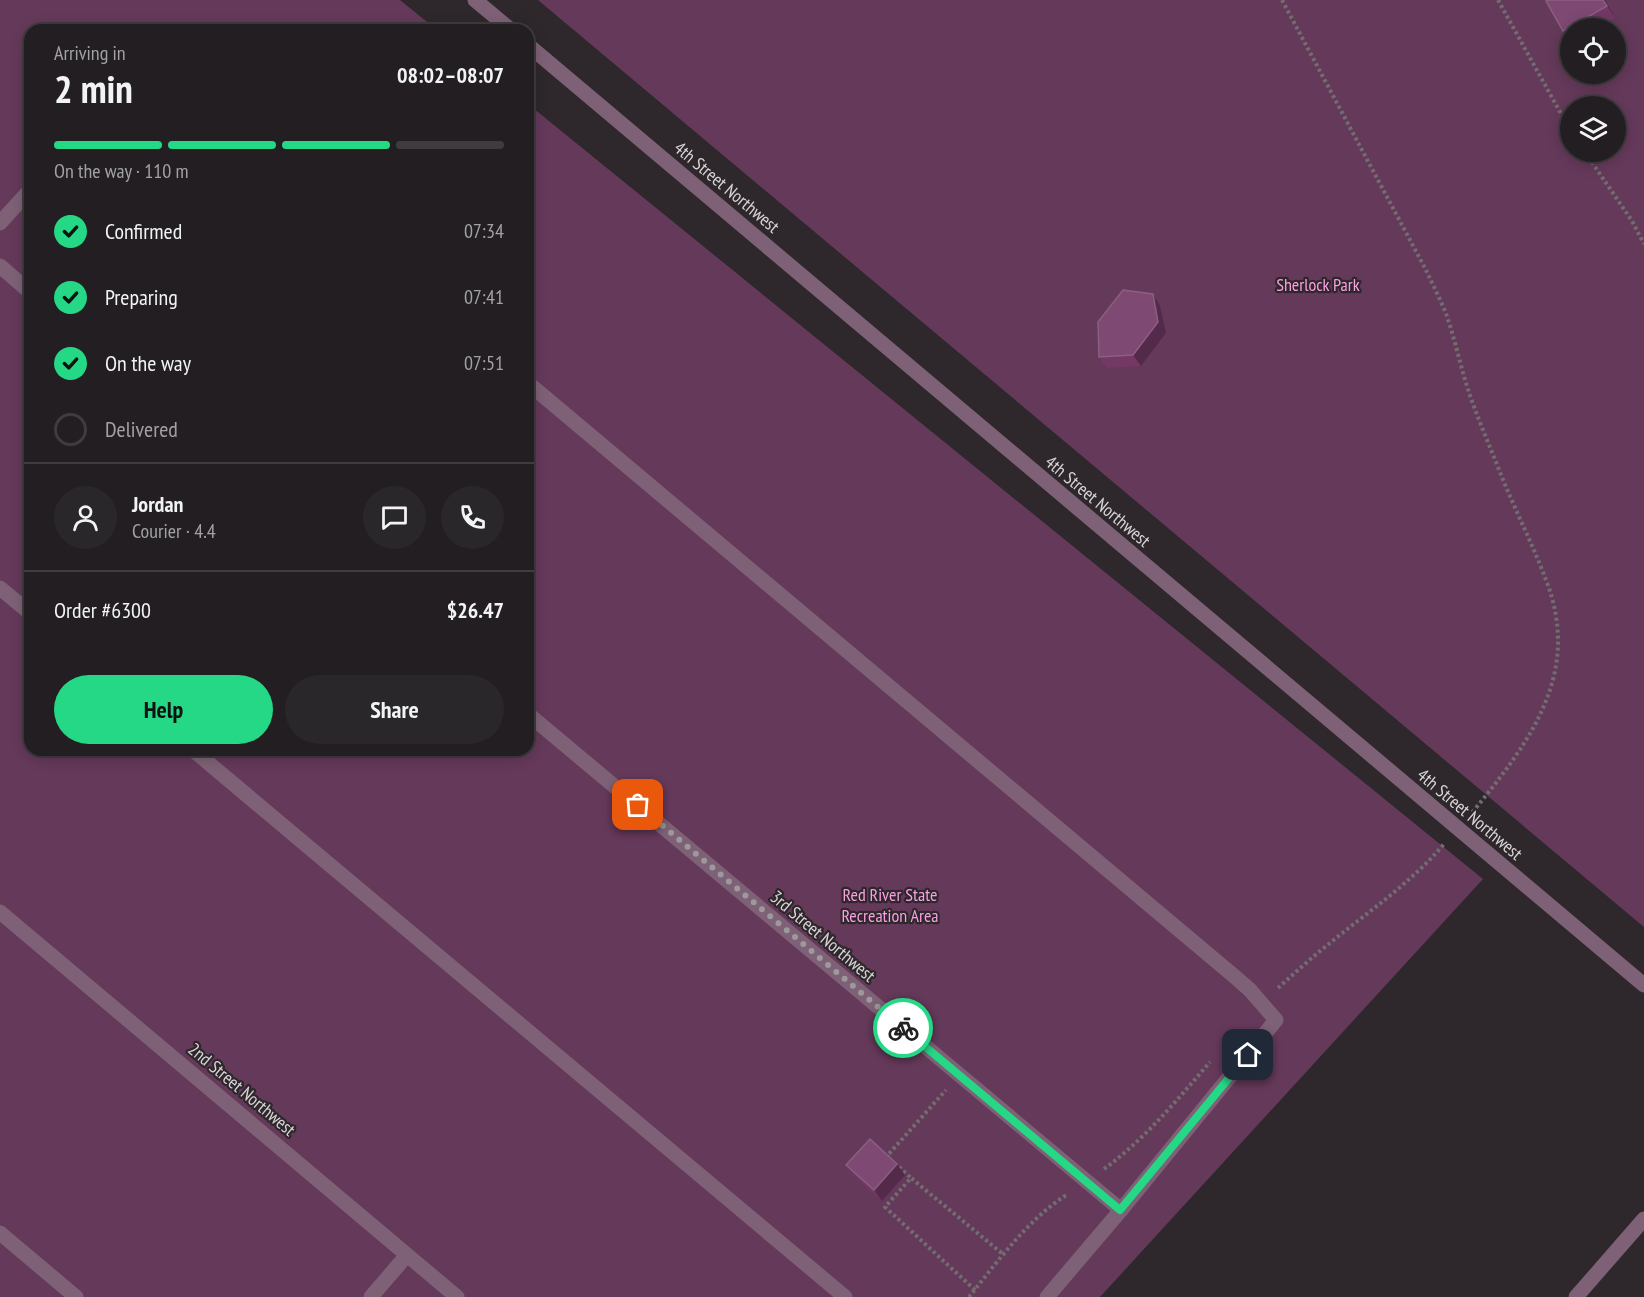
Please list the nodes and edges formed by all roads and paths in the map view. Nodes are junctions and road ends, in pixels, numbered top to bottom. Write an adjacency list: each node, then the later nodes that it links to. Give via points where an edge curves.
1 (475, 0): 4 (street)
2 (1282, 0): 18 (path, via 1445,311 1467,387 1547,582 1557,617 1555,672 1545,706 1499,780)
3 (1498, 0): 6 (path)
4 (504, 24)
5 (534, 50): 18 (street, 4th Street Northwest)
6 (1560, 112)
7 (1592, 162): 10 (path)
8 (24, 197): 9 (street)
9 (0, 223)
10 (1644, 244)
11 (0, 266): 12 (street)
12 (24, 287)
13 (534, 388): 23 (street, via 1234,976 1276,1020)
14 (0, 588): 15 (street)
15 (24, 608)
16 (534, 719): 21 (street, 3rd Street Northwest)
17 (200, 756): 32 (street)
18 (1457, 829): 20 (street, 4th Street Northwest)
19 (0, 912): 26 (street, 2nd Street Northwest)
20 (1644, 985)
21 (959, 1076): 22 (path, via 887,1156); 23 (street, 3rd Street Northwest)
22 (911, 1178): 27 (path); 28 (path, via 885,1207)
23 (1120, 1210): 33 (street)
24 (1644, 1219): 34 (street)
25 (0, 1233): 29 (street)
26 (406, 1255): 30 (street); 31 (street, 2nd Street Northwest)
27 (1004, 1255)
28 (975, 1290)
29 (76, 1297)
30 (372, 1297)
31 (457, 1297)
32 (845, 1297)
33 (1047, 1297)
34 (1576, 1297)

